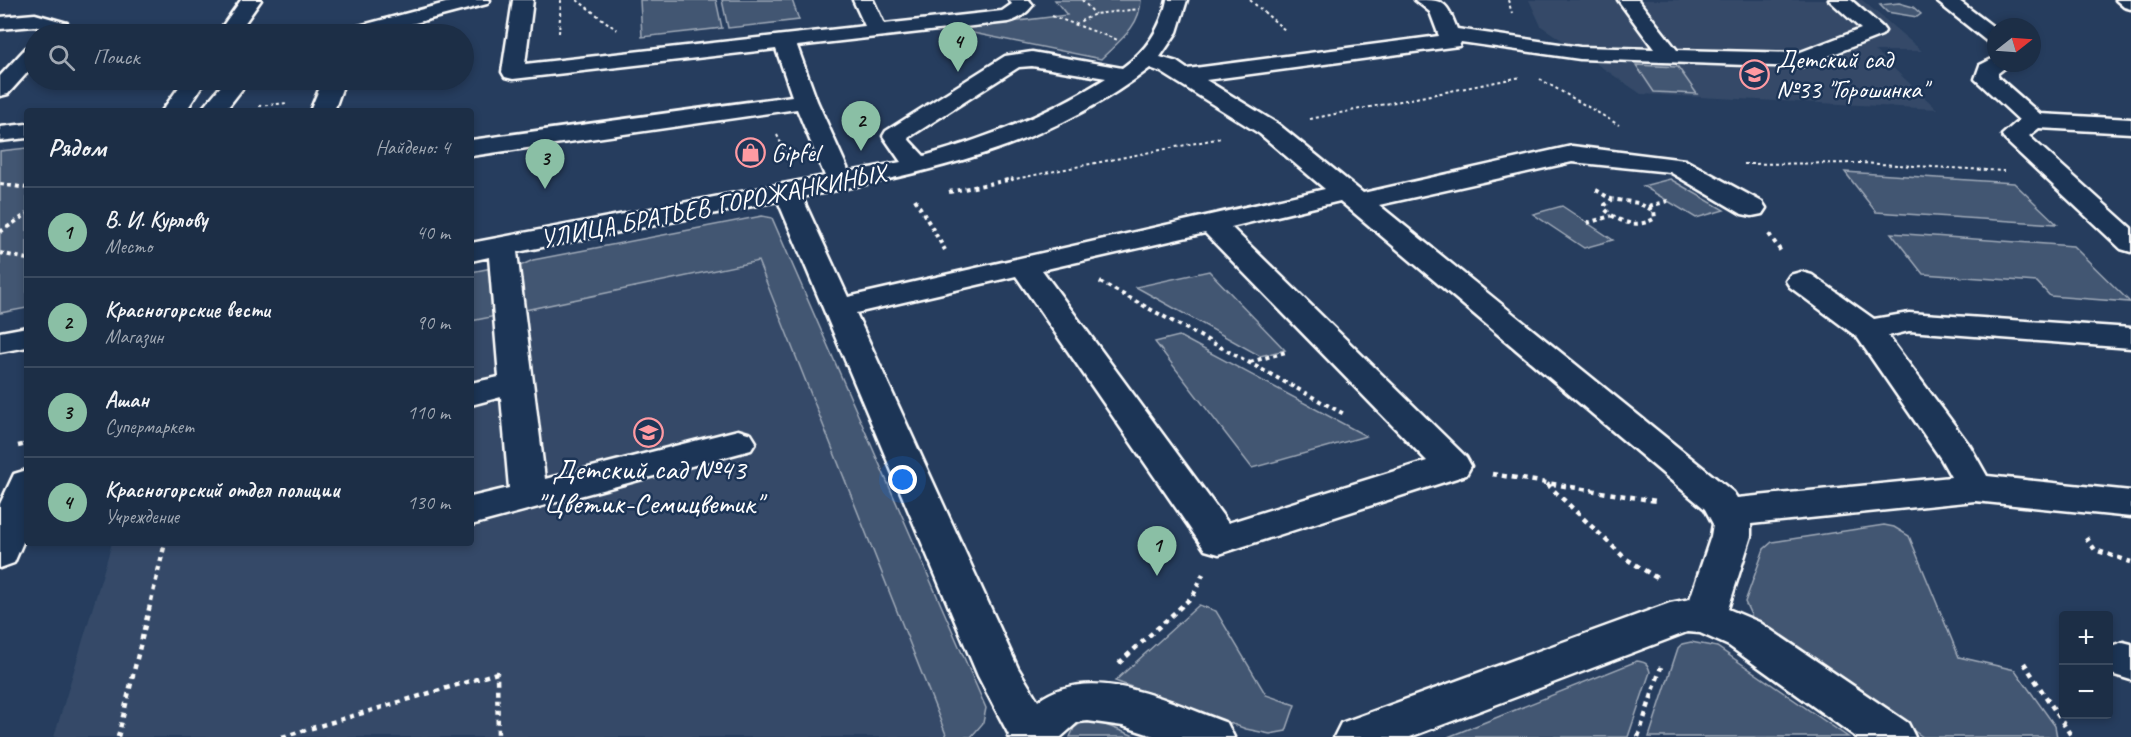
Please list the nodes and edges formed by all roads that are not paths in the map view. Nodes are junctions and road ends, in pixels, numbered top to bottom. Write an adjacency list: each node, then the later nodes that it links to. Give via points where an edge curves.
1 (251, 0): 16 (street)
2 (388, 0): 17 (street)
3 (480, 0): 18 (street)
4 (523, 0): 22 (street, via 513,72)
5 (862, 0): 19 (street)
6 (1177, 0): 24 (street, УЛИЦА БРАТЬЕВ ГОРОЖАНКИНЫХ, via 1176,14)
7 (1425, 0): 21 (street, via 1439,9)
8 (1628, 0): 23 (street)
9 (1839, 0): 23 (street, via 1875,31 1800,60)
10 (1945, 0): 20 (street)
11 (2126, 0): 13 (street)
12 (1021, 3): 19 (street, via 1008,16)
13 (2131, 3)
14 (0, 23): 15 (street, via 34,20)
15 (49, 24)
16 (234, 24)
17 (378, 24)
18 (388, 24)
19 (877, 30): 22 (street)
20 (1987, 32)
21 (1449, 34): 23 (street, via 1580,53); 28 (street, via 1451,41)
22 (784, 40): 32 (street)
23 (1669, 54)
24 (1146, 60): 27 (street, УЛИЦА БРАТЬЕВ ГОРОЖАНКИНЫХ); 28 (street)
25 (24, 64): 29 (street)
26 (1988, 72): 35 (street, via 1986,79)
27 (1126, 75): 40 (street, УЛИЦА БРАТЬЕВ ГОРОЖАНКИНЫХ, via 1047,120); 40 (street, via 1032,59 1013,61 894,136 898,144)
28 (1184, 76): 43 (street, via 1269,129)
29 (0, 89)
30 (188, 90): 33 (street)
31 (230, 90): 34 (street)
32 (805, 101): 39 (street); 42 (street)
33 (176, 108)
34 (215, 108)
35 (2034, 121): 36 (street); 46 (street, via 2014,135)
36 (2131, 126)
37 (24, 131): 38 (street)
38 (0, 134)
39 (474, 148)
40 (930, 163): 42 (street, УЛИЦА БРАТЬЕВ ГОРОЖАНКИНЫХ)
41 (788, 177): 42 (street, УЛИЦА БРАТЬЕВ ГОРОЖАНКИНЫХ); 47 (street, УЛИЦА БРАТЬЕВ ГОРОЖАНКИНЫХ); 51 (street)
42 (841, 182)
43 (1352, 197): 44 (street, via 1572,154 1676,165); 45 (street); 64 (street, via 1707,489)
44 (1752, 208)
45 (1211, 223): 49 (street); 49 (street, via 1453,466 1219,540)
46 (2131, 243)
47 (502, 246): 48 (street, УЛИЦА БРАТЬЕВ ГОРОЖАНКИНЫХ); 56 (street)
48 (474, 251)
49 (1024, 266): 51 (street)
50 (1800, 281): 52 (street)
51 (839, 308): 67 (street, via 1000,676)
52 (1868, 330): 54 (street, via 1909,322); 59 (street, via 1957,455)
53 (24, 338): 55 (street)
54 (2131, 338)
55 (0, 342)
56 (516, 383): 57 (street); 61 (street)
57 (474, 393)
58 (738, 442): 61 (street)
59 (1975, 488): 62 (street); 64 (street)
60 (24, 491): 65 (street)
61 (528, 495): 63 (street)
62 (2131, 504)
63 (474, 510)
64 (1728, 513): 66 (street, via 1731,536)
65 (0, 553)
66 (1694, 615): 69 (street); 70 (street, via 1744,634)
67 (1032, 736): 68 (street, via 1049,718 1075,703 1107,703)
68 (1211, 737)
69 (1357, 737)
70 (1892, 737)

